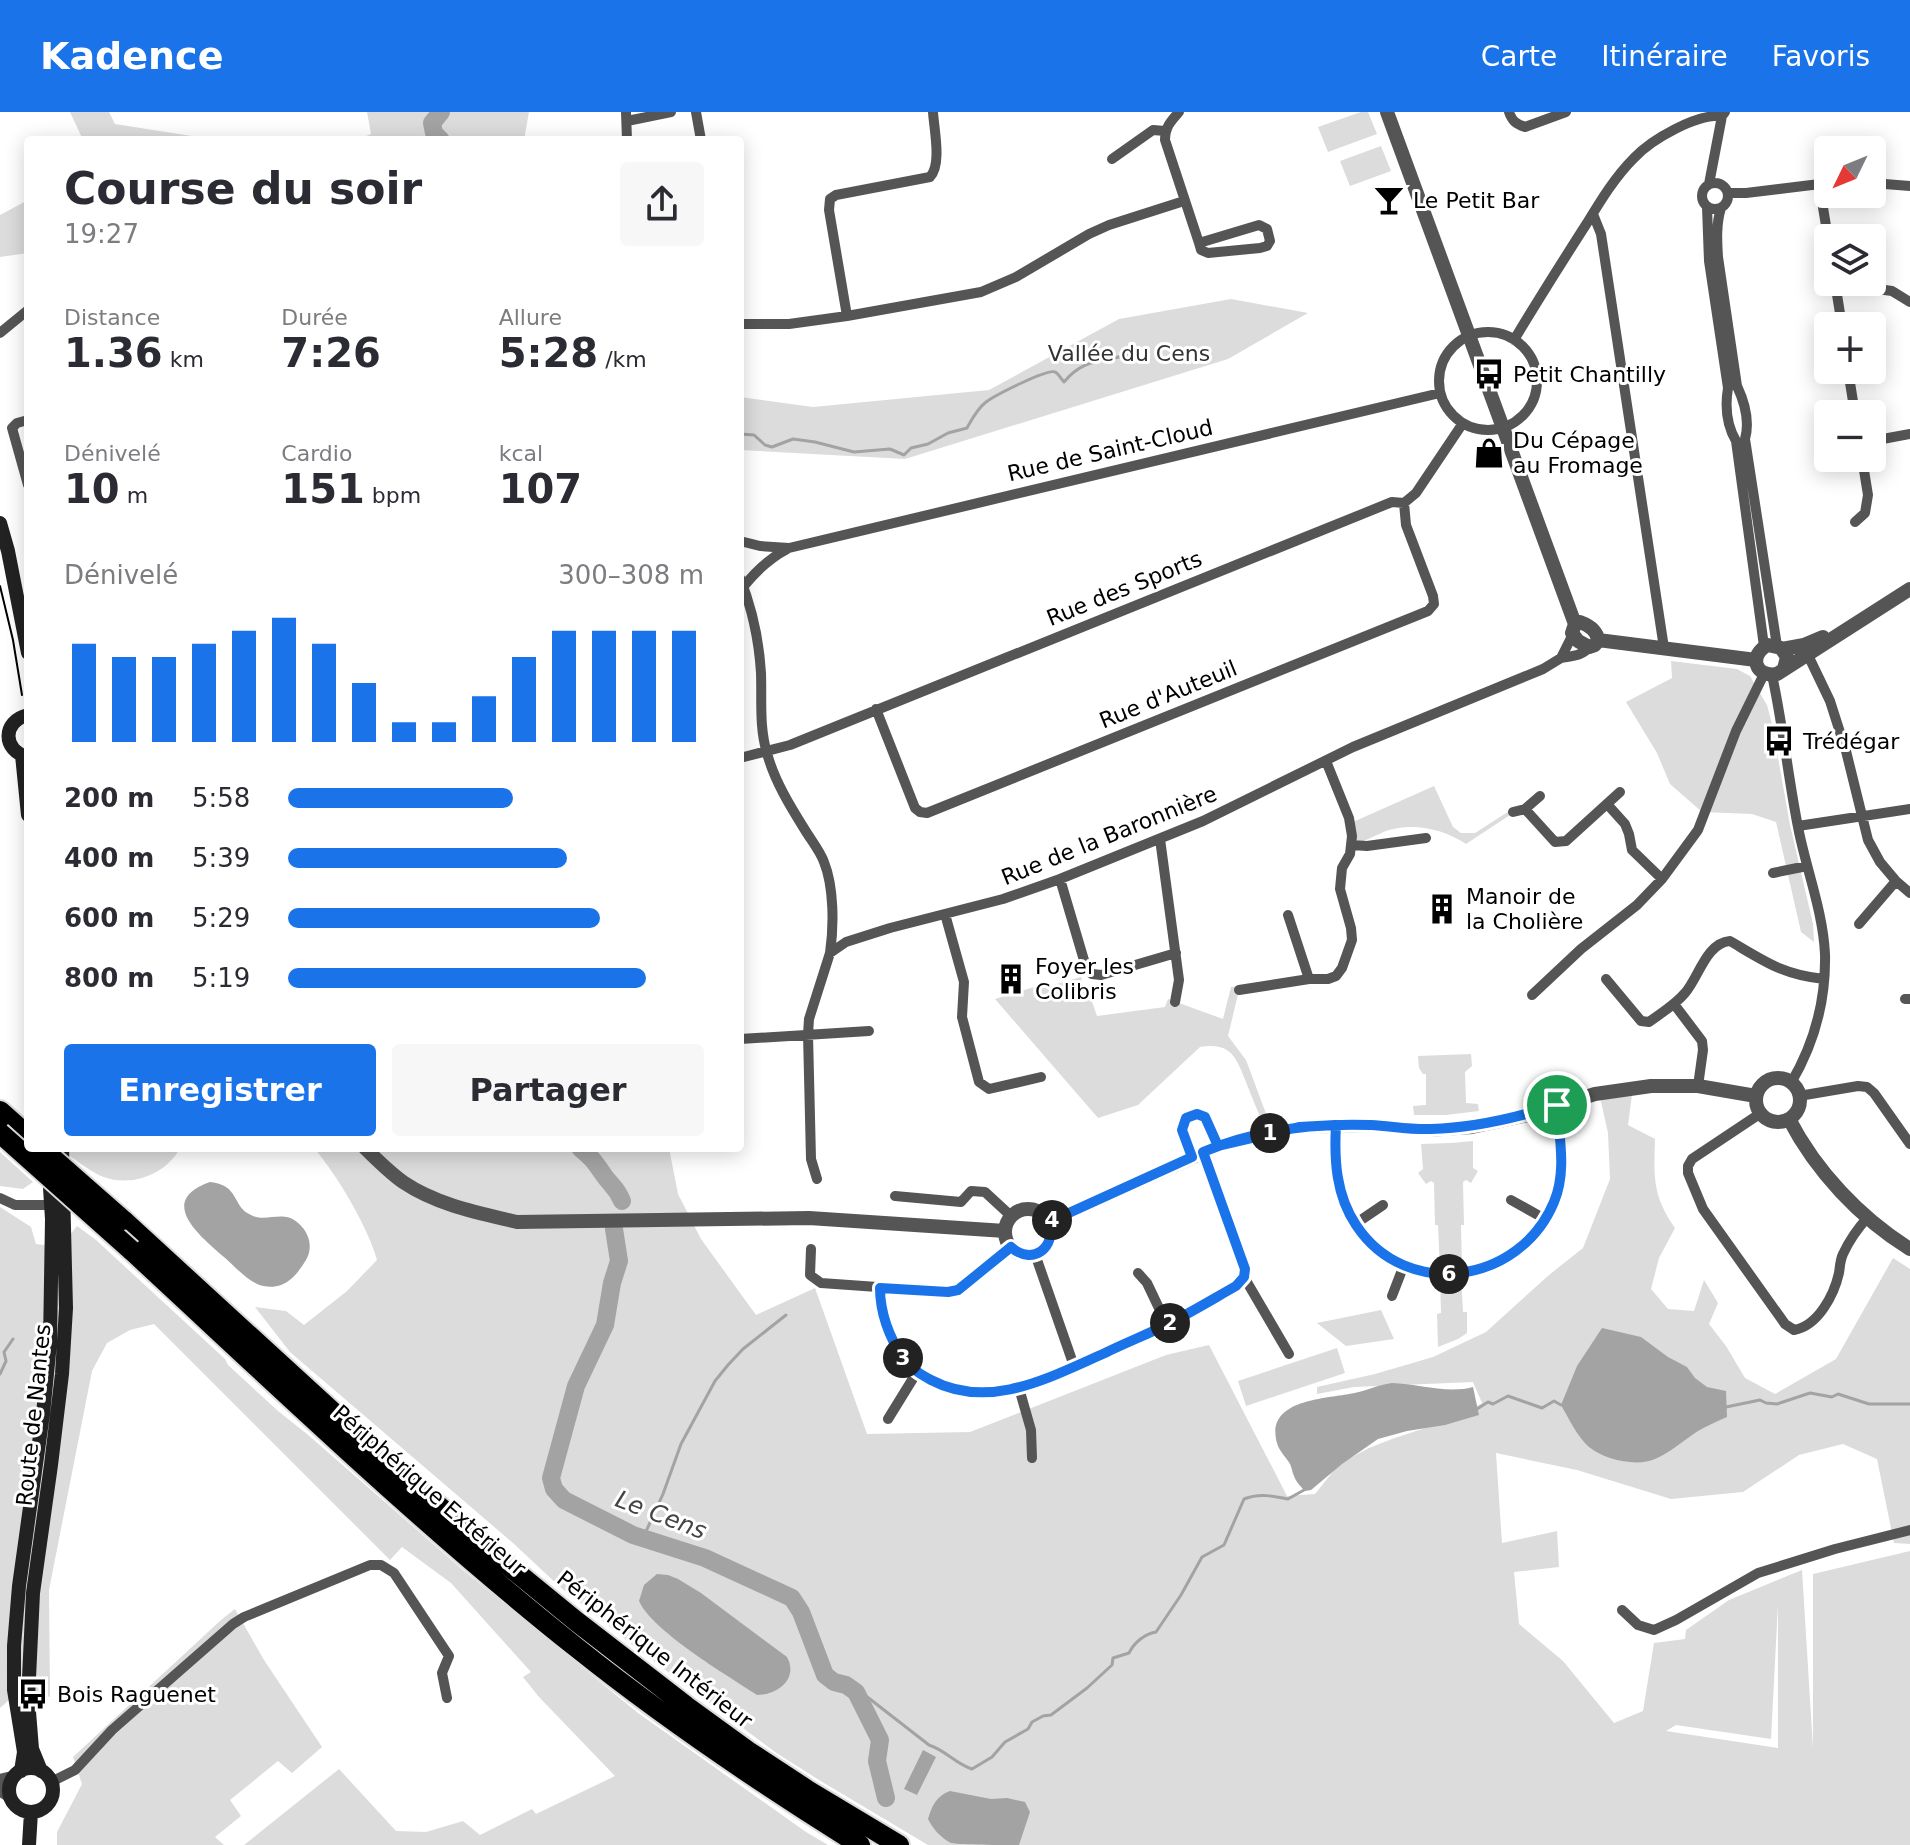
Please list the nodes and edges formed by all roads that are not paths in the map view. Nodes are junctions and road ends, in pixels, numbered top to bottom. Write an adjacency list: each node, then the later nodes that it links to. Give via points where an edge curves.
1 (671, 112): 9 (street)
2 (696, 112): 11 (street)
3 (933, 112): 26 (street, via 935,173 830,199)
4 (1179, 112): 10 (street)
5 (1387, 112): 29 (street)
6 (1509, 112): 7 (street, via 1525,127)
7 (1566, 112)
8 (1724, 114): 13 (street); 21 (street, via 1650,144 1612,182)
9 (626, 117)
10 (1165, 131): 12 (street, via 1153,130); 18 (street)
11 (700, 136)
12 (1112, 159)
13 (1709, 184): 17 (street, via 1719,183); 19 (street, via 1702,195)
14 (1814, 184): 17 (street)
15 (1886, 184): 16 (street)
16 (1910, 186)
17 (1728, 193): 20 (street)
18 (1184, 201): 22 (street); 26 (street, via 1109,225 981,292)
19 (1707, 207): 20 (street); 35 (street)
20 (1721, 208): 33 (street, via 1718,257)
21 (1593, 214): 30 (street); 53 (street, via 1601,234)
22 (1199, 243): 22 (street, via 1259,225 1267,229 1270,241 1260,248 1208,253)
23 (1886, 290): 24 (street)
24 (1910, 302)
25 (24, 313): 28 (street)
26 (847, 316): 27 (street)
27 (744, 324)
28 (0, 333)
29 (1470, 335): 30 (street, via 1487,332); 31 (street, via 1443,361); 36 (street)
30 (1514, 340): 36 (street, via 1528,353 1537,386 1519,419)
31 (1440, 393): 34 (street); 45 (street, Rue de Saint-Cloud)
32 (24, 421): 39 (street, via 12,428)
33 (1747, 421): 35 (street); 52 (street, via 1745,439)
34 (1463, 423): 36 (street, via 1486,430); 41 (street)
35 (1729, 424): 52 (street)
36 (1504, 427): 49 (street)
37 (1910, 434): 38 (street)
38 (1886, 438)
39 (24, 471)
40 (1864, 472): 42 (street, via 1865,513)
41 (1404, 503): 58 (street, Rue des Sports, via 1392,502); 58 (street, Rue d'Auteuil, via 1406,525 1433,596 1428,611 927,813 915,808)
42 (1855, 522)
43 (0, 523): 50 (main road)
44 (744, 542): 45 (street, Rue de Saint-Cloud)
45 (789, 548): 46 (street, Rue de Saint-Cloud)
46 (744, 581)
47 (744, 587): 61 (street, via 758,641)
48 (1910, 589): 54 (street)
49 (1574, 630): 51 (street, via 1580,622 1590,627 1597,635); 55 (street)
50 (24, 633)
51 (1594, 643): 53 (street); 55 (street, Rue de la Baronnière, via 1587,651)
52 (1774, 647): 54 (street); 56 (street, via 1759,651); 57 (street, via 1787,659)
53 (1664, 648): 56 (street)
54 (1806, 650): 57 (street); 71 (street, via 1830,701)
55 (1561, 658): 64 (street, Rue de la Baronnière)
56 (1756, 660): 57 (street, via 1758,668)
57 (1774, 673): 72 (street); 79 (street, via 1736,731 1698,830)
58 (876, 709): 61 (street, Rue des Sports)
59 (24, 717): 60 (main road)
60 (4, 731): 62 (main road)
61 (766, 752): 63 (street, Rue des Sports); 85 (street, via 823,860 829,881)
62 (24, 756)
63 (744, 757)
64 (1326, 761): 74 (street, Rue de la Baronnière); 75 (street, via 1349,818)
65 (1620, 792): 67 (street)
66 (1540, 796): 68 (street)
67 (1607, 804): 68 (street, via 1566,841 1555,842); 79 (street, via 1625,824 1632,850)
68 (1525, 809): 70 (street)
69 (1910, 809): 71 (street)
70 (1513, 812)
71 (1862, 817): 72 (street); 80 (street, via 1868,840)
72 (1798, 826): 76 (street)
73 (1426, 838): 75 (street)
74 (1160, 839): 78 (street, Rue de la Baronnière); 86 (street)
75 (1351, 845): 87 (street, via 1340,889 1352,940 1336,976)
76 (1807, 866): 77 (street); 89 (street, via 1825,952)
77 (1773, 873)
78 (1060, 879): 82 (street, Rue de la Baronnière); 86 (street, via 1092,974)
79 (1662, 879): 91 (street)
80 (1896, 881): 81 (street); 84 (street)
81 (1910, 893)
82 (945, 914): 85 (street, Rue de la Baronnière, via 846,942); 97 (street, via 964,982 962,1017 979,1082 989,1089)
83 (1288, 915): 87 (street)
84 (1859, 924)
85 (830, 953): 95 (street)
86 (1176, 953): 92 (street)
87 (1309, 979): 90 (street)
88 (1606, 979): 93 (street, via 1641,1021 1649,1022)
89 (1824, 979): 93 (street, via 1779,970 1730,941 1720,942); 99 (street)
90 (1239, 990)
91 (1532, 995)
92 (1175, 1002)
93 (1674, 1004): 98 (street, via 1702,1041)
94 (869, 1031): 95 (street)
95 (808, 1034): 96 (street); 115 (street, via 811,1159)
96 (744, 1039)
97 (1041, 1077)
98 (1698, 1086): 100 (street); 101 (street, via 1637,1088)
99 (1795, 1090): 100 (street, via 1781,1079 1770,1080); 104 (street, via 1797,1110); 108 (street, via 1867,1087)
100 (1756, 1096): 103 (street)
101 (1557, 1105): 105 (street, via 1472,1127); 123 (street, via 1561,1168)
102 (0, 1111): 106 (highway)
103 (1761, 1113): 104 (street, via 1774,1121); 122 (street, via 1692,1159 1688,1173 1703,1209 1785,1324 1794,1330 1804,1328 1821,1312 1833,1292 1841,1257)
104 (1789, 1119): 122 (street, via 1822,1170)
105 (1336, 1125): 109 (street, via 1299,1127); 125 (street, via 1338,1181)
106 (24, 1132)
107 (0, 1133): 151 (highway, Périphérique Extérieur, bridge, via 361,1463 546,1623 687,1731)
108 (1910, 1144)
109 (1218, 1146): 114 (street); 114 (street, via 1205,1117 1192,1115 1182,1130)
110 (46, 1152): 152 (highway, Périphérique Intérieur, bridge, via 382,1457 565,1612 748,1751)
111 (49, 1152): 120 (main road, Route de Nantes)
112 (62, 1152): 120 (main road, Route de Nantes)
113 (370, 1152): 126 (street, via 425,1194 517,1222 809,1218)
114 (1198, 1154): 124 (street); 133 (street)
115 (817, 1179)
116 (895, 1196): 121 (street, via 961,1202 971,1191 985,1192)
117 (0, 1198): 120 (street, via 15,1205)
118 (1511, 1200): 123 (street)
119 (1383, 1205): 125 (street)
120 (56, 1206): 146 (main road, Route de Nantes, via 66,1275 62,1374 33,1593 28,1699 32,1749); 147 (main road, Route de Nantes, via 50,1343 14,1646 14,1690 24,1752)
121 (1011, 1216): 124 (street, via 1033,1209); 126 (street)
122 (1868, 1217): 129 (street)
123 (1545, 1219): 131 (street, via 1515,1252 1482,1269 1437,1274)
124 (1049, 1222): 130 (street, via 1049,1241)
125 (1355, 1224): 131 (street, via 1368,1241)
126 (1005, 1231): 127 (street)
127 (1011, 1247): 130 (street); 134 (street, via 958,1290)
128 (811, 1249): 134 (street, via 810,1275 815,1280)
129 (1910, 1249)
130 (1035, 1254): 138 (street)
131 (1404, 1265): 135 (street)
132 (1138, 1273): 136 (street)
133 (1244, 1277): 136 (street); 137 (street)
134 (880, 1288): 139 (street, via 891,1335)
135 (1392, 1296)
136 (1167, 1325): 138 (street)
137 (1289, 1354)
138 (1074, 1366): 140 (street)
139 (917, 1372): 140 (street, via 965,1391); 141 (street)
140 (1019, 1388): 142 (street, via 1031,1430)
141 (888, 1419)
142 (1032, 1458)
143 (1910, 1530): 144 (street, via 1758,1573 1654,1630 1638,1625)
144 (1622, 1610)
145 (447, 1698): 146 (street, via 442,1673 449,1656 394,1573 370,1565 244,1617 112,1730 75,1770)
146 (46, 1776): 147 (main road, via 28,1769); 149 (main road, via 52,1794 47,1805)
147 (11, 1777): 148 (main road)
148 (5, 1792): 149 (main road, via 20,1809)
149 (31, 1812): 150 (main road)
150 (29, 1845)
151 (860, 1845)
152 (899, 1845)

